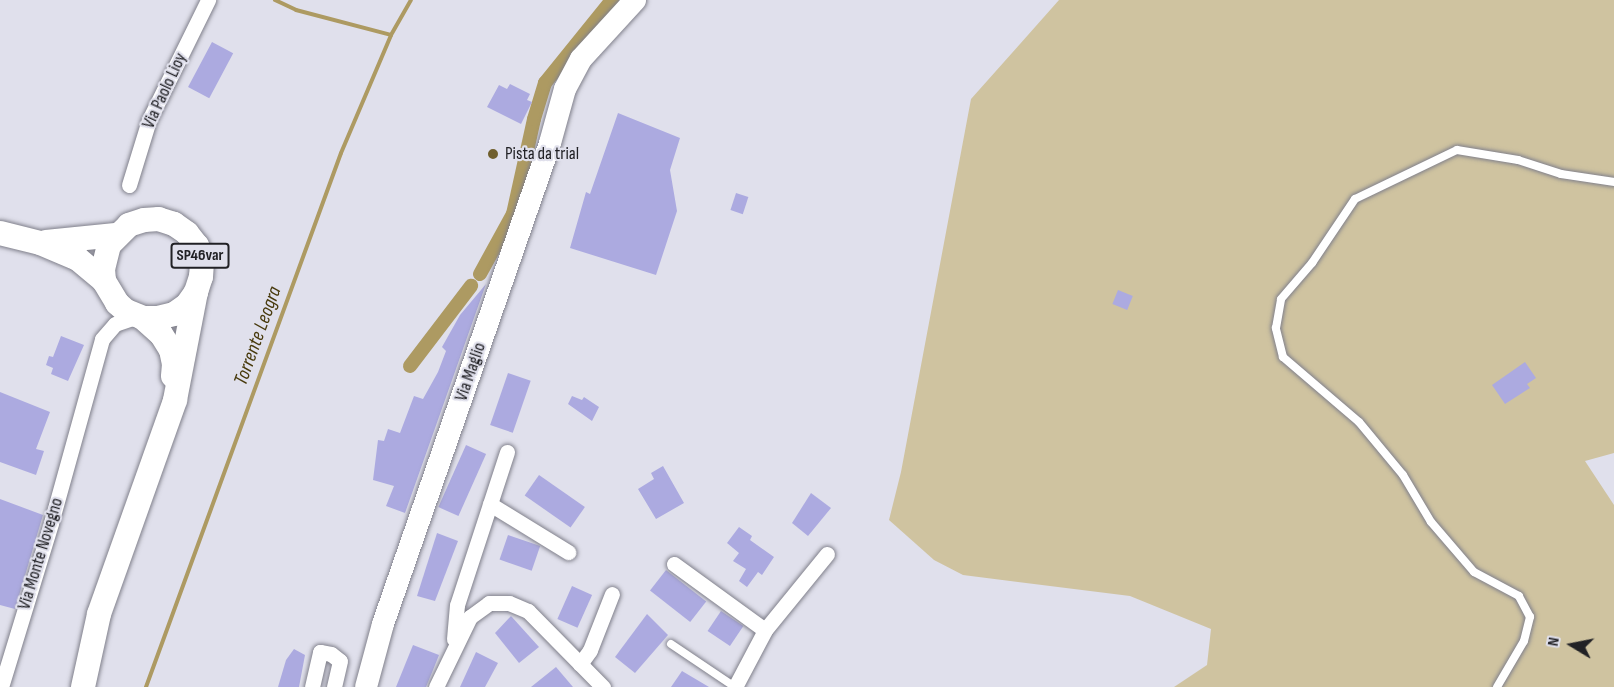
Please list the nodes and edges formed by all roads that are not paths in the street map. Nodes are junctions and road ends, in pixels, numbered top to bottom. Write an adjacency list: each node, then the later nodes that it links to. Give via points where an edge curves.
1 (208, 0): 4 (street, Via Paolo Lioy, via 149,120)
2 (635, 0): 26 (street, Via Maglio, via 582,59 565,89 547,154 383,624)
3 (1614, 182): 30 (lane, via 1457,150 1355,199 1312,263 1281,299 1276,328 1283,357 1359,422 1403,475 1431,522 1474,572 1520,596 1530,617 1524,641)
4 (129, 185)
5 (0, 233): 7 (main road, SP46var)
6 (116, 235): 7 (main road, SP46var); 8 (main road, via 104,257); 9 (main road, SP46var, via 144,220 167,222 187,233 202,261)
7 (40, 243): 8 (main road, SP46var, via 78,259)
8 (104, 281): 10 (main road, SP46var, via 117,303)
9 (196, 292): 10 (main road, SP46var, via 174,314); 11 (main road, SP46var, via 175,400)
10 (140, 317): 11 (main road, SP46var, via 161,334 174,364); 22 (street, Via Monte Novegno, via 115,324 102,339)
11 (163, 429): 23 (main road, SP46var, via 99,614)
12 (507, 453): 13 (street)
13 (490, 504): 14 (street); 20 (street, via 458,605)
14 (568, 552)
15 (827, 554): 18 (street)
16 (674, 564): 18 (street)
17 (612, 594): 21 (street, via 590,650)
18 (765, 630): 29 (street)
19 (671, 644): 29 (lane)
20 (452, 652): 21 (street, via 470,617 489,603 509,603 528,611); 27 (street)
21 (580, 664): 28 (street)
22 (1, 687)
23 (83, 687)
24 (312, 687): 25 (street, via 320,652 340,661)
25 (334, 687)
26 (366, 687)
27 (436, 687)
28 (603, 687)
29 (735, 687)
30 (1497, 687)

